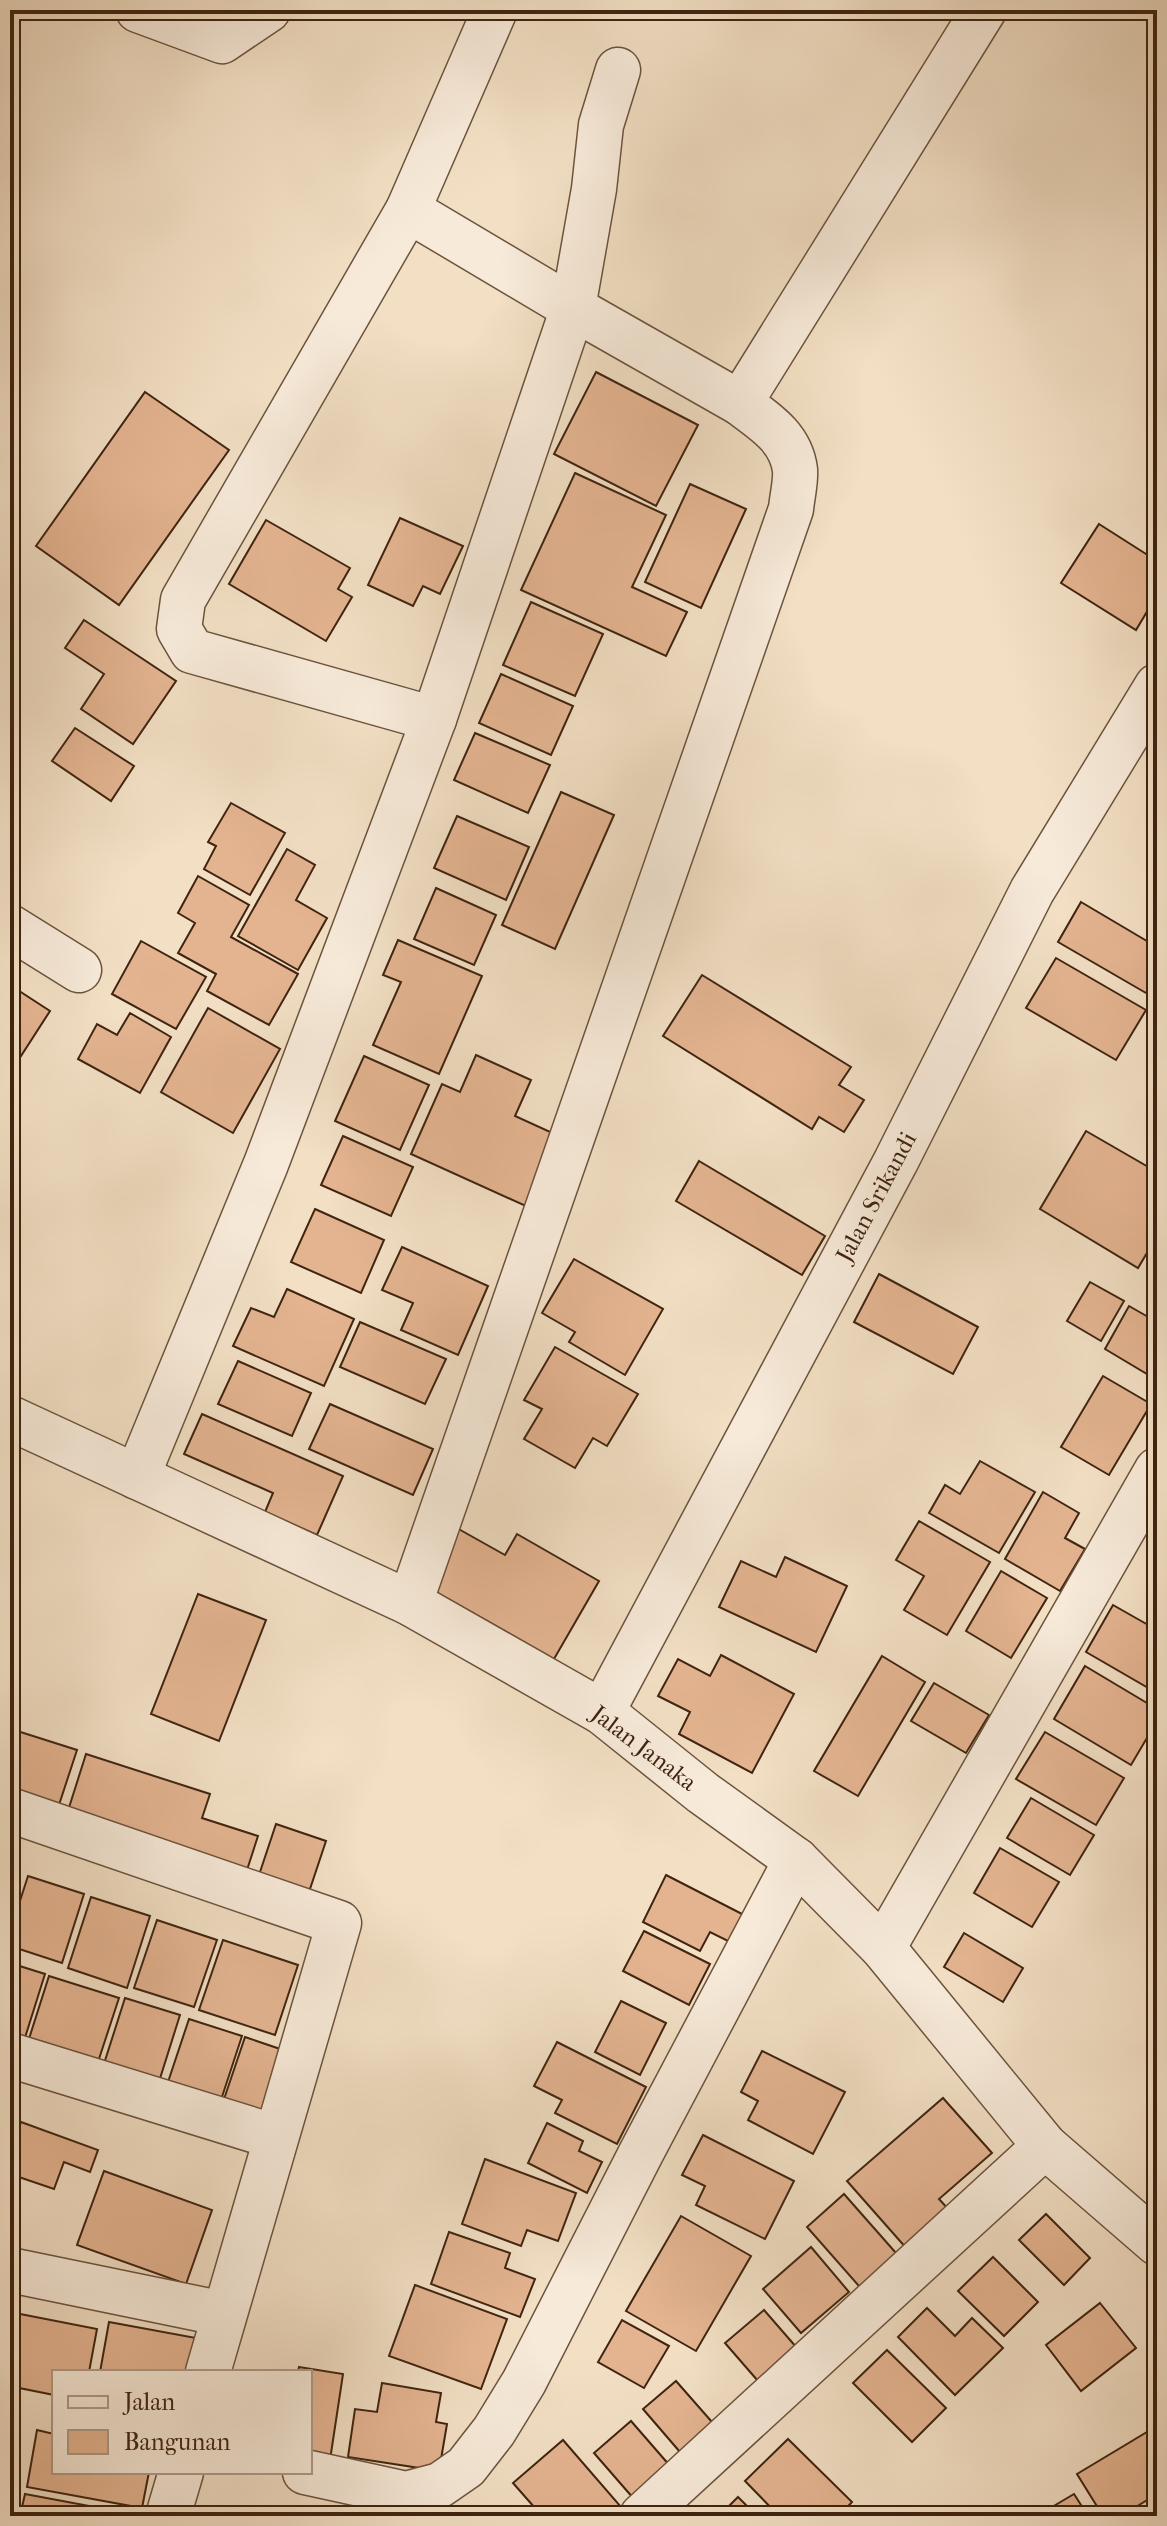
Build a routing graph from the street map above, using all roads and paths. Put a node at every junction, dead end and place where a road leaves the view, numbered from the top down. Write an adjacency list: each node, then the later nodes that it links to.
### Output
1 (138, 10): 2 (street)
2 (268, 10)
3 (495, 10): 6 (street)
4 (984, 10): 8 (street)
5 (618, 70): 7 (street)
6 (408, 210): 7 (street); 10 (street)
7 (573, 308): 8 (street); 10 (street)
8 (740, 403): 16 (street)
9 (1150, 712): 17 (street, Jalan Srikandi)
10 (434, 719): 15 (street)
11 (10, 927): 12 (street)
12 (79, 970)
13 (10, 1418): 15 (street, Jalan Janaka)
14 (1157, 1470): 20 (street)
15 (137, 1477): 16 (street, Jalan Janaka)
16 (410, 1603): 17 (street, Jalan Janaka)
17 (602, 1712): 19 (street, Jalan Janaka)
18 (10, 1810): 22 (street)
19 (796, 1860): 20 (street, Jalan Janaka); 29 (street)
20 (883, 1948): 23 (street, Jalan Janaka)
21 (10, 2055): 22 (street)
22 (276, 2137): 26 (street)
23 (1045, 2146): 24 (street, Jalan Janaka); 31 (street)
24 (1157, 2243)
25 (10, 2270): 26 (street)
26 (224, 2314): 27 (street)
27 (209, 2370)
28 (180, 2474): 30 (street)
29 (312, 2474)
30 (168, 2516)
31 (642, 2516)

